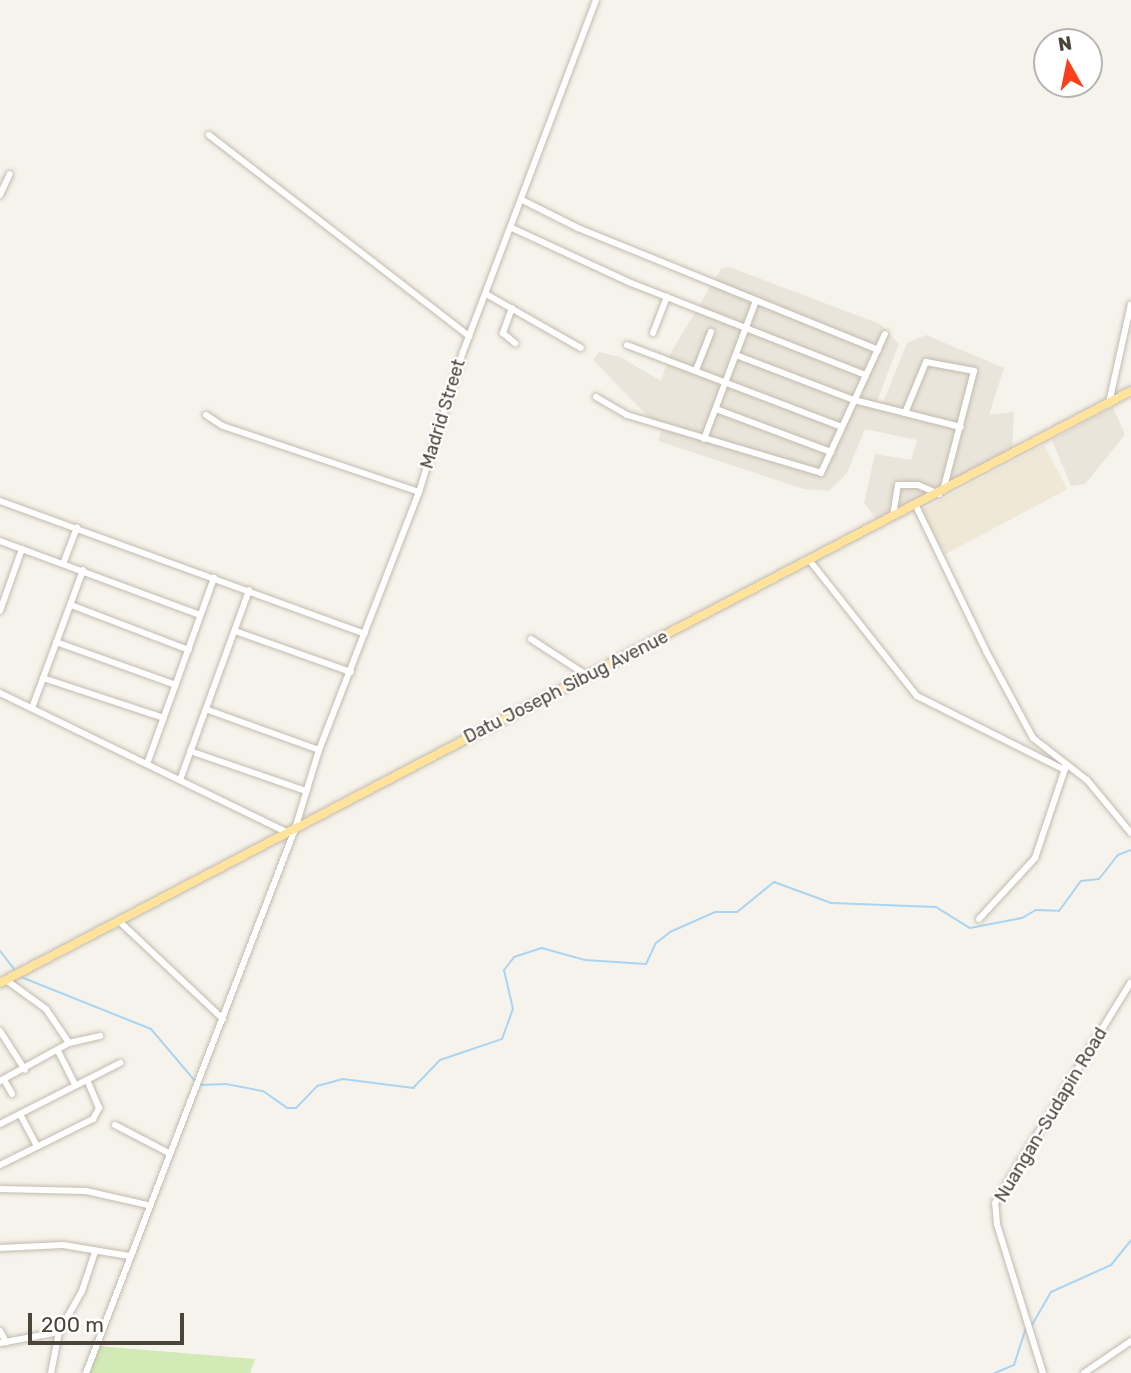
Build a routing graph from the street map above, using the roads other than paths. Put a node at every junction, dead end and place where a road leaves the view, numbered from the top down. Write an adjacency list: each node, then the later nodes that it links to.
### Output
1 (596, 0): 5 (street, Madrid Street)
2 (209, 135): 16 (street)
3 (10, 174): 4 (street)
4 (0, 195)
5 (522, 200): 6 (street, Madrid Street); 9 (street)
6 (512, 228): 7 (street, Madrid Street); 8 (street)
7 (486, 294): 11 (street); 16 (street, Madrid Street)
8 (667, 297): 12 (street); 13 (street)
9 (755, 301): 12 (street); 20 (street)
10 (1131, 304): 28 (street)
11 (512, 308): 17 (street); 19 (street)
12 (746, 328): 21 (street); 23 (street)
13 (653, 332)
14 (711, 332): 22 (street)
15 (886, 334): 20 (street)
16 (469, 337): 36 (street, Madrid Street)
17 (515, 343)
18 (627, 345): 22 (street)
19 (582, 348)
20 (878, 350): 23 (street)
21 (736, 355): 24 (street); 27 (street)
22 (696, 370): 24 (street)
23 (866, 375): 27 (street)
24 (727, 382): 29 (street); 32 (street)
25 (1131, 391): 28 (main road, Datu Joseph Sibug Avenue)
26 (596, 397): 34 (street)
27 (854, 400): 30 (street); 32 (street)
28 (1109, 403): 37 (main road, Datu Joseph Sibug Avenue)
29 (716, 409): 34 (street); 35 (street)
30 (905, 413): 33 (street); 33 (street)
31 (206, 415): 36 (street)
32 (842, 426): 35 (street)
33 (961, 427): 37 (street)
34 (704, 439): 35 (street)
35 (831, 452)
36 (419, 492): 53 (street, Madrid Street)
37 (941, 494): 39 (main road, Datu Joseph Sibug Avenue); 40 (street)
38 (0, 500): 41 (street)
39 (916, 506): 40 (main road, Datu Joseph Sibug Avenue); 68 (street)
40 (893, 518): 44 (main road, Datu Joseph Sibug Avenue)
41 (78, 528): 45 (street); 47 (street)
42 (0, 541): 43 (street)
43 (22, 549): 45 (street); 50 (street)
44 (810, 561): 58 (main road, Datu Joseph Sibug Avenue); 68 (street)
45 (63, 564): 46 (street)
46 (83, 570): 49 (street); 51 (street)
47 (214, 578): 48 (street); 51 (street)
48 (249, 590): 52 (street); 53 (street)
49 (71, 605): 55 (street); 56 (street)
50 (0, 611)
51 (200, 615): 56 (street)
52 (235, 631): 57 (street); 63 (street)
53 (365, 634): 57 (street, Madrid Street)
54 (531, 639): 58 (street)
55 (56, 642): 59 (street); 60 (street)
56 (189, 650): 60 (street)
57 (351, 672): 65 (street, Madrid Street)
58 (588, 676): 71 (main road, Datu Joseph Sibug Avenue)
59 (43, 678): 62 (street); 64 (street)
60 (176, 685): 64 (street)
61 (0, 693): 62 (street)
62 (32, 708): 67 (street)
63 (208, 710): 65 (street); 66 (street)
64 (163, 718): 67 (street)
65 (319, 750): 70 (street, Madrid Street)
66 (190, 751): 69 (street); 70 (street)
67 (147, 764): 69 (street)
68 (1066, 767): 72 (street); 73 (street)
69 (180, 780): 71 (street)
70 (306, 791): 71 (street, Madrid Street)
71 (291, 831): 74 (main road, Datu Joseph Sibug Avenue); 77 (street, Madrid Street)
72 (1131, 833)
73 (979, 919)
74 (119, 921): 75 (main road, Datu Joseph Sibug Avenue); 77 (street)
75 (3, 981): 80 (street)
76 (1131, 982): 105 (street, Nuangan-Sudapin Road)
77 (223, 1019): 92 (street, Madrid Street)
78 (0, 1031): 83 (street)
79 (100, 1036): 80 (street)
80 (69, 1043): 81 (street)
81 (58, 1051): 83 (street); 86 (street)
82 (120, 1063): 84 (street)
83 (25, 1070): 85 (street)
84 (87, 1080): 86 (street); 91 (street)
85 (2, 1081): 87 (street)
86 (75, 1085): 88 (street)
87 (12, 1094)
88 (20, 1114): 89 (street); 91 (street)
89 (0, 1124)
90 (115, 1125): 92 (street)
91 (37, 1146): 93 (street)
92 (169, 1153): 95 (street, Madrid Street)
93 (0, 1166)
94 (0, 1189): 95 (street)
95 (149, 1205): 98 (street, Madrid Street)
96 (0, 1248): 97 (street)
97 (95, 1252): 98 (street); 100 (street)
98 (130, 1256): 104 (street, Madrid Street)
99 (0, 1331): 102 (street)
100 (59, 1332): 102 (street); 103 (street)
101 (1131, 1341): 106 (street)
102 (3, 1343)
103 (51, 1373)
104 (86, 1373)
105 (1043, 1373)
106 (1084, 1373)

